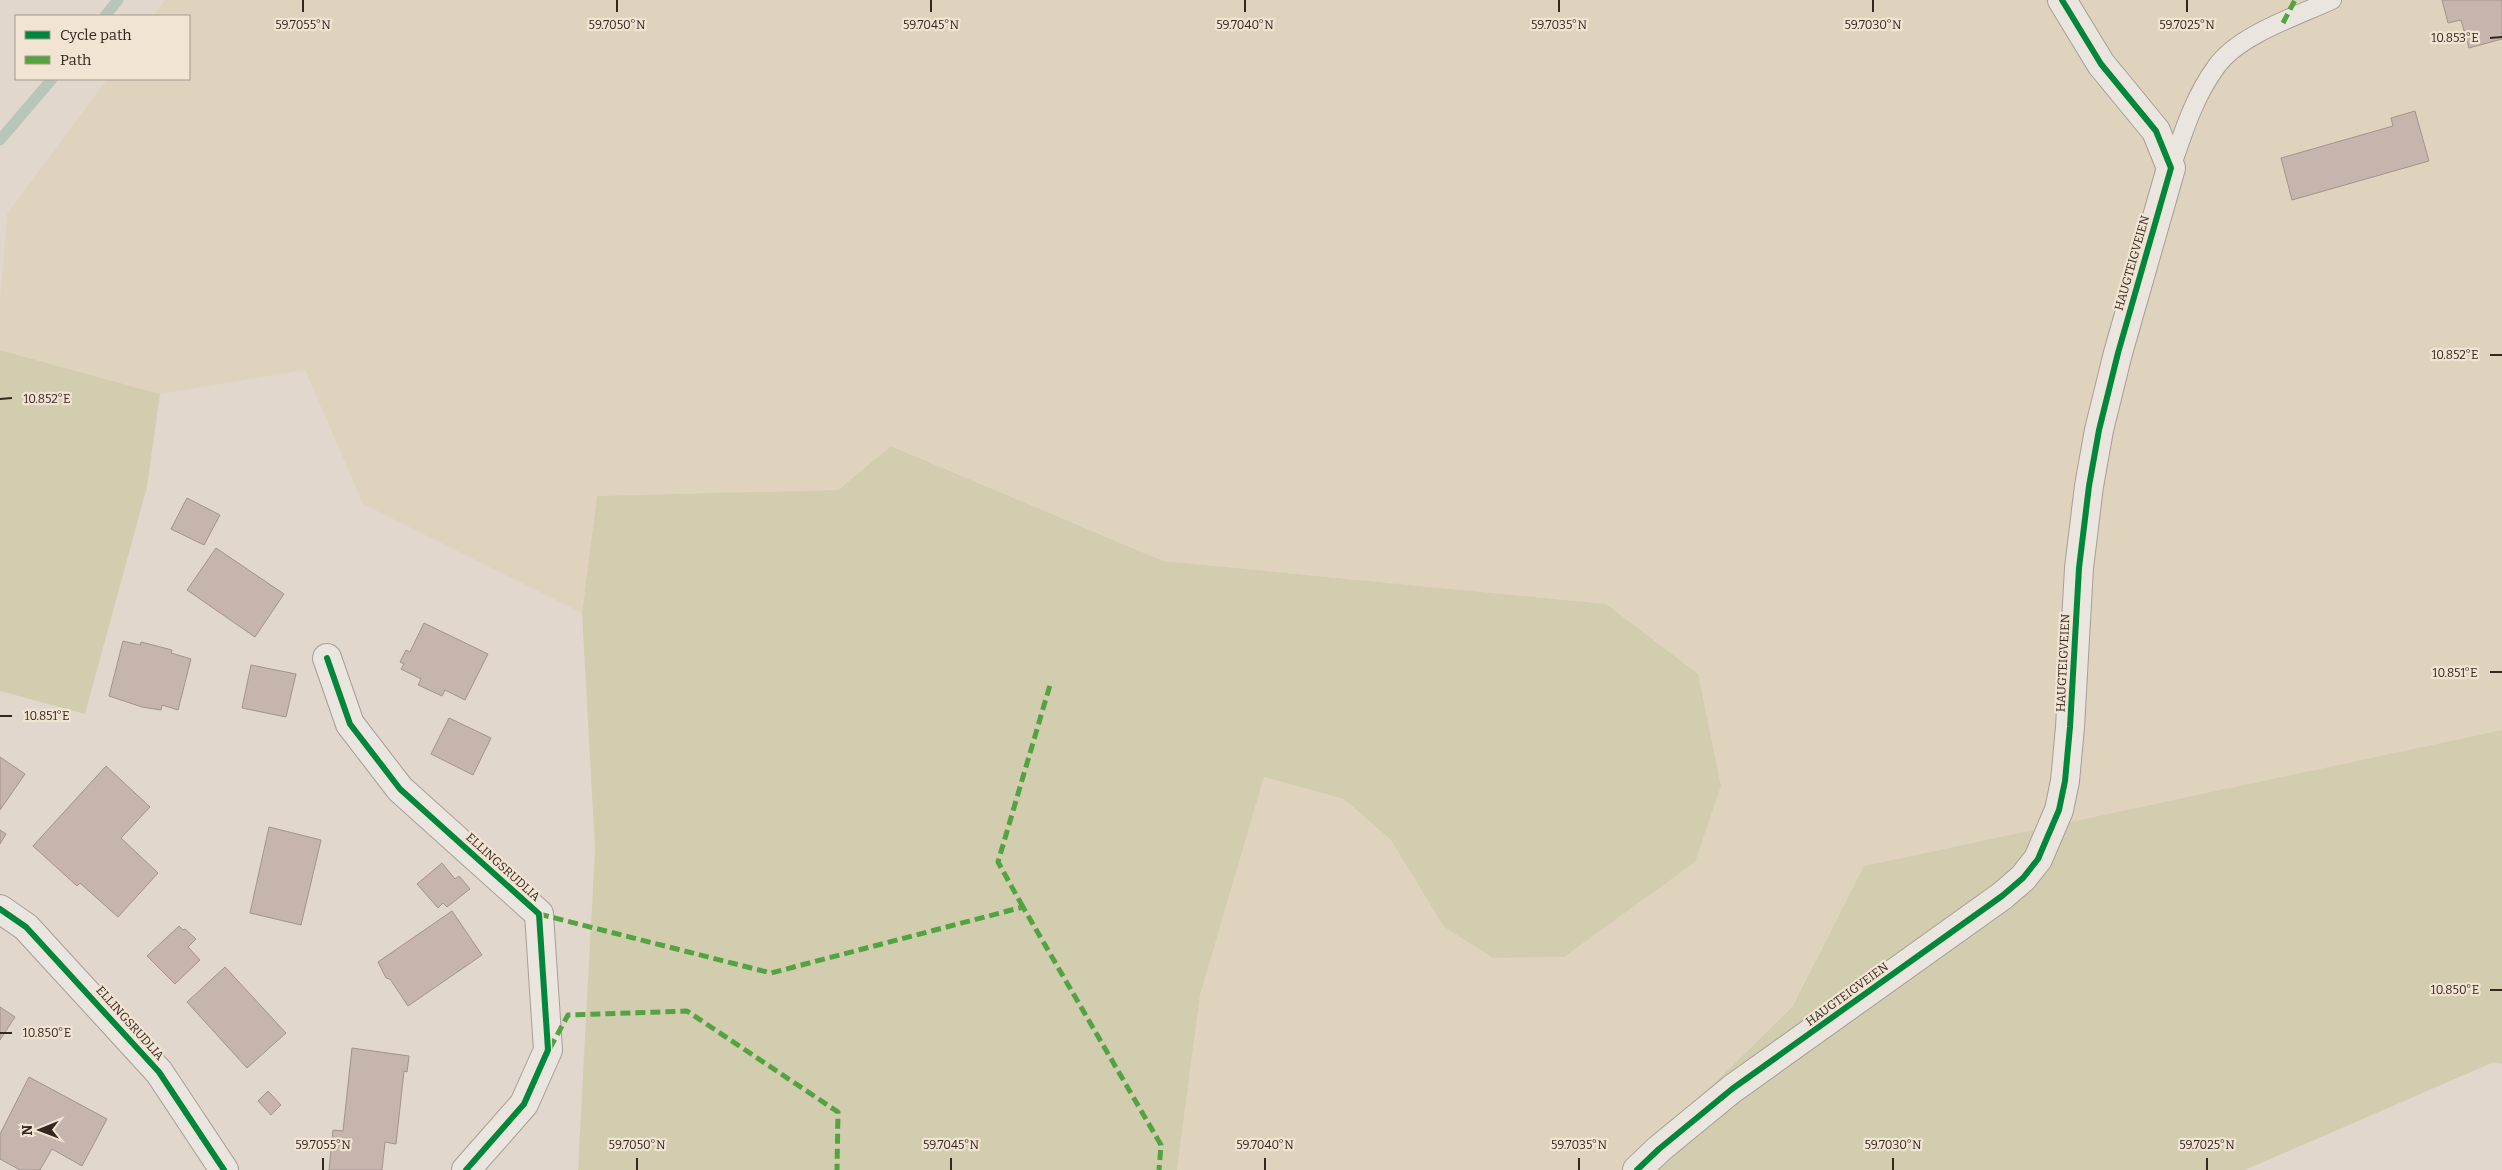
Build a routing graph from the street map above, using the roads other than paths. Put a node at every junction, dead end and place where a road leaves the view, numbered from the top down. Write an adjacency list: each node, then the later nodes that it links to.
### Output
1 (2062, 0): 3 (street)
2 (2332, 0): 3 (lane, HAUGTEIGVEIEN)
3 (2171, 168): 8 (street, HAUGTEIGVEIEN)
4 (327, 658): 7 (street, ELLINGSRUDLIA)
5 (0, 909): 6 (street, ELLINGSRUDLIA)
6 (224, 1170)
7 (466, 1170)
8 (1637, 1170)

